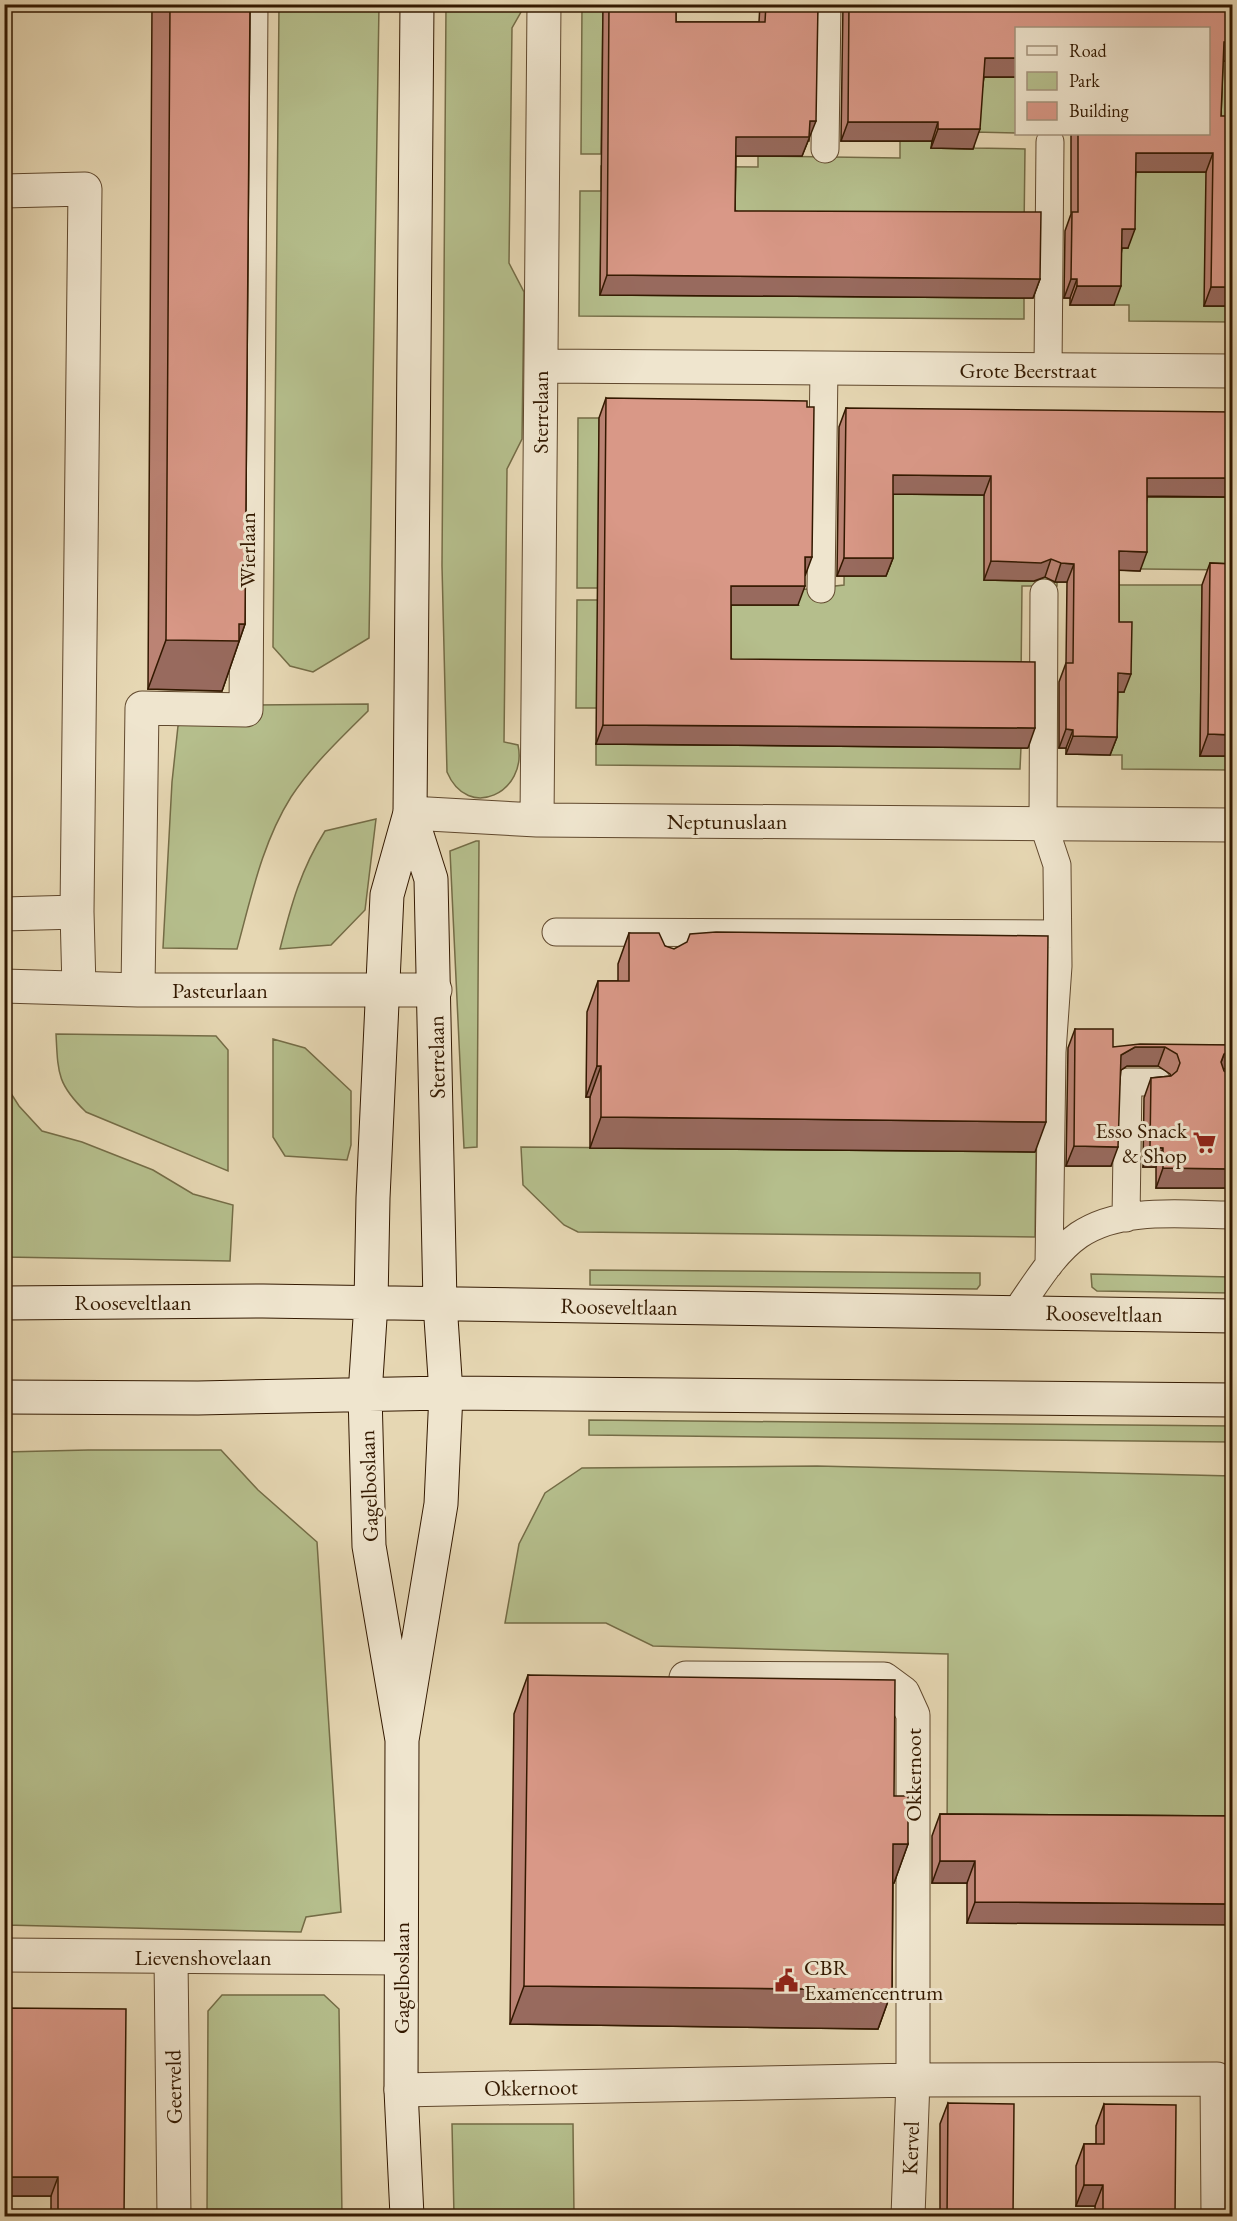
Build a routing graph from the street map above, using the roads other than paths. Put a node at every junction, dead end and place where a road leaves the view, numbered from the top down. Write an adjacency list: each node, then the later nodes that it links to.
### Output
1 (251, 4): 26 (street, Wierlaan)
2 (417, 4): 14 (street, Sterrelaan)
3 (544, 4): 8 (street, Sterrelaan)
4 (827, 4): 6 (lane)
5 (1050, 141): 10 (lane)
6 (825, 148)
7 (4, 191): 18 (street)
8 (541, 366): 9 (street, Grote Beerstraat); 15 (street, Sterrelaan)
9 (824, 368): 10 (street, Grote Beerstraat); 12 (lane)
10 (1048, 370): 11 (street, Grote Beerstraat)
11 (1233, 371)
12 (821, 589)
13 (1044, 593): 16 (lane)
14 (410, 813): 15 (street, Neptunuslaan); 27 (street, Sterrelaan); 28 (street, Sterrelaan)
15 (537, 820): 16 (street, Neptunuslaan)
16 (1043, 823): 17 (street, Neptunuslaan); 22 (lane)
17 (1233, 825)
18 (77, 912): 19 (street); 25 (street)
19 (4, 914)
20 (556, 932): 21 (lane)
21 (688, 932): 22 (lane); 23 (lane)
22 (1057, 934): 32 (lane)
23 (663, 954)
24 (4, 986): 25 (street, Pasteurlaan)
25 (80, 988): 26 (street, Pasteurlaan)
26 (138, 990): 27 (street, Pasteurlaan)
27 (382, 990): 28 (street, Pasteurlaan); 34 (street, Sterrelaan)
28 (435, 990): 35 (street, Sterrelaan)
29 (1157, 1082): 31 (lane)
30 (1233, 1215): 31 (lane)
31 (1126, 1218): 32 (lane)
32 (1049, 1265): 36 (lane)
33 (4, 1303): 34 (street, Rooseveltlaan)
34 (371, 1303): 35 (street, Rooseveltlaan); 39 (street, Gagelboslaan)
35 (440, 1303): 36 (street, Rooseveltlaan); 38 (street, Gagelboslaan)
36 (1017, 1310): 37 (street, Rooseveltlaan)
37 (1233, 1316)
38 (446, 1393): 39 (street); 41 (street); 43 (street, Gagelboslaan)
39 (365, 1394): 40 (street); 43 (street, Gagelboslaan)
40 (4, 1397)
41 (1233, 1400)
42 (661, 1678): 48 (street, Okkernoot)
43 (402, 1740): 46 (street, Gagelboslaan)
44 (4, 1955): 45 (street, Lievenshovelaan)
45 (171, 1958): 46 (street, Lievenshovelaan); 50 (street, Geerveld)
46 (401, 1958): 49 (street, Gagelboslaan)
47 (1225, 2079): 48 (street, Okkernoot); 53 (street, Okkernoot)
48 (913, 2080): 49 (street, Okkernoot); 52 (street, Kervel)
49 (401, 2090): 51 (street, Gagelboslaan)
50 (174, 2217)
51 (407, 2217)
52 (908, 2217)
53 (1218, 2217)

